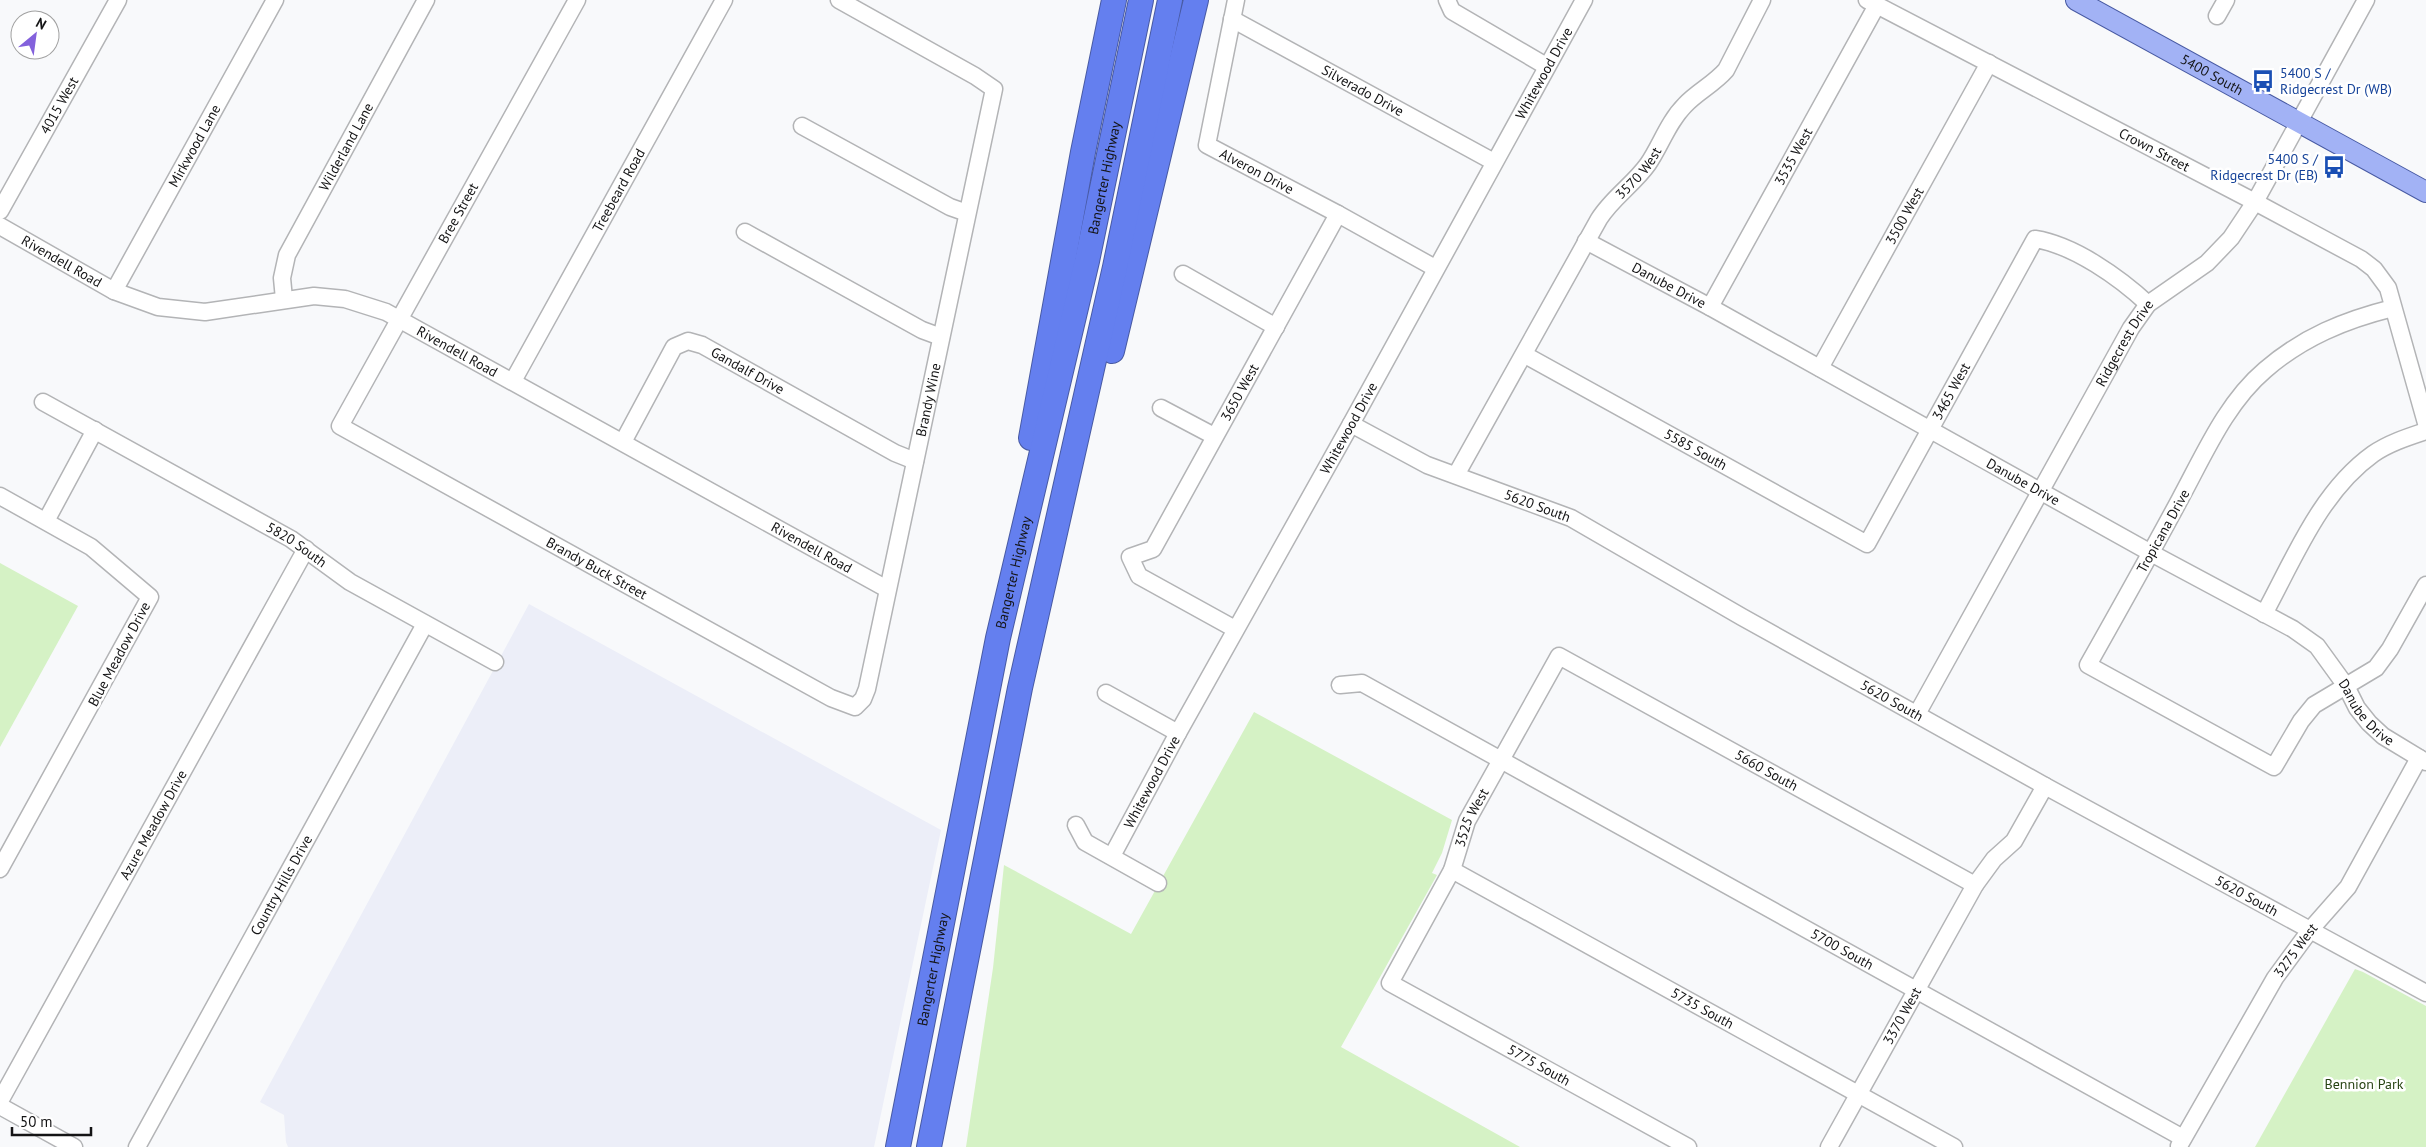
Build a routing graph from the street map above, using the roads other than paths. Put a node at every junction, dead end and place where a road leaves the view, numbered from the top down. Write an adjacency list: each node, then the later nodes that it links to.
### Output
1 (118, 0): 28 (street, 4015 West)
2 (275, 0): 36 (street, Mirkwood Lane)
3 (426, 0): 37 (street, Wilderland Lane)
4 (577, 0): 41 (street, Bree Street)
5 (724, 0): 46 (street, Treebeard Road)
6 (838, 0): 29 (street, Brandy Wine)
7 (1114, 0): 72 (highway)
8 (1141, 0): 72 (highway, Bangerter Highway)
9 (1170, 0): 75 (highway, Bangerter Highway)
10 (1196, 0): 75 (highway)
11 (1236, 0): 20 (street, Alveron Drive)
12 (1447, 0): 22 (street)
13 (1584, 0): 22 (street, Whitewood Drive)
14 (1762, 0): 33 (street, 3570 West)
15 (2076, 0): 23 (main road, 5400 South)
16 (2226, 0): 19 (street)
17 (2366, 0): 23 (street, Ridgecrest Drive)
18 (1872, 3): 21 (street, Crown Street); 39 (street, 3535 West)
19 (2218, 16)
20 (1232, 19): 25 (street, Silverado Drive); 30 (street, Alveron Drive)
21 (1988, 63): 27 (street, Crown Street); 45 (street, 3500 West)
22 (1546, 66): 25 (street, Whitewood Drive)
23 (2298, 122): 26 (main road, 5400 South); 27 (street, Ridgecrest Drive)
24 (802, 126): 29 (street)
25 (1494, 162): 34 (street, Whitewood Drive)
26 (2426, 192)
27 (2255, 202): 38 (street, Ridgecrest Drive); 40 (street, Crown Street)
28 (0, 211)
29 (967, 213): 43 (street, Brandy Wine)
30 (1338, 214): 34 (street, Alveron Drive); 42 (street, 3650 West)
31 (0, 226): 36 (street, Rivendell Road)
32 (745, 232): 43 (street)
33 (1586, 240): 39 (street, Danube Drive); 44 (street, 3570 West)
34 (1435, 268): 50 (street, Whitewood Drive)
35 (1184, 274): 42 (street)
36 (114, 291): 37 (street, Rivendell Road)
37 (284, 299): 41 (street, Rivendell Road)
38 (2148, 304): 53 (street, 3465 West); 59 (street, Ridgecrest Drive)
39 (1710, 307): 45 (street, Danube Drive)
40 (2393, 308): 49 (street, Crown Street); 64 (street, Tropicana Drive)
41 (400, 318): 46 (street, Rivendell Road); 51 (street, Bree Street)
42 (1276, 327): 55 (street, 3650 West)
43 (941, 337): 57 (street, Brandy Wine)
44 (1525, 355): 58 (street, 3570 West); 62 (street, 5585 South)
45 (1820, 368): 53 (street, Danube Drive)
46 (513, 381): 56 (street, Rivendell Road)
47 (43, 402): 52 (street, 5820 South)
48 (1161, 408): 55 (street)
49 (2426, 423)
50 (1351, 424): 58 (street, 5620 South); 69 (street, Whitewood Drive)
51 (340, 426): 77 (street, Brandy Buck Street)
52 (95, 430): 61 (street); 63 (street, 5820 South)
53 (1930, 430): 59 (street, Danube Drive); 62 (street, 3465 West)
54 (2426, 431): 67 (street)
55 (1214, 436): 69 (street, 3650 West)
56 (623, 442): 57 (street, Gandalf Drive); 66 (street, Rivendell Road)
57 (915, 461): 66 (street, Brandy Wine)
58 (1456, 475): 78 (street, 5620 South)
59 (2040, 490): 64 (street, Danube Drive); 78 (street, Ridgecrest Drive)
60 (0, 496): 61 (street, Blue Meadow Drive)
61 (46, 521): 85 (street, Blue Meadow Drive)
62 (1867, 544)
63 (306, 549): 68 (street, 5820 South); 94 (street, Azure Meadow Drive)
64 (2151, 553): 67 (street, Danube Drive); 74 (street, Tropicana Drive)
65 (2426, 585): 74 (street)
66 (887, 588): 77 (street, Brandy Wine)
67 (2264, 614): 74 (street, Danube Drive)
68 (425, 624): 71 (street, 5820 South); 98 (street, Country Hills Drive)
69 (1236, 629): 79 (street, Whitewood Drive)
70 (1559, 656): 80 (street, 3525 West); 88 (street, 5660 South)
71 (495, 662)
72 (989, 682): 99 (highway, Bangerter Highway)
73 (1340, 685): 80 (street, 5700 South)
74 (2346, 686): 81 (street, Danube Drive)
75 (1020, 688): 100 (highway, Bangerter Highway)
76 (1106, 692): 79 (street)
77 (855, 707)
78 (1916, 714): 82 (street, 5620 South)
79 (1178, 733): 84 (street, Whitewood Drive)
80 (1501, 759): 86 (street, 3525 West); 91 (street, 5700 South)
81 (2422, 760): 89 (street, 3275 West)
82 (2045, 786): 88 (street, 3370 West); 89 (street, 5620 South)
83 (1076, 825): 84 (street)
84 (1112, 856): 87 (street)
85 (0, 869)
86 (1452, 870): 90 (street, 3525 West); 93 (street, 5735 South)
87 (1158, 883)
88 (1976, 885): 91 (street, 3370 West)
89 (2311, 929): 92 (street, 5620 South); 96 (street, 3275 West)
90 (1390, 983): 101 (street, 5775 South)
91 (1916, 988): 93 (street, 3370 West); 96 (street, 5700 South)
92 (2426, 993)
93 (1858, 1094): 102 (street, 3370 West); 103 (street, 5735 South)
94 (0, 1101)
95 (0, 1106): 97 (street)
96 (2181, 1143)
97 (74, 1147)
98 (137, 1147)
99 (898, 1147)
100 (930, 1147)
101 (1688, 1147)
102 (1829, 1147)
103 (1954, 1147)

